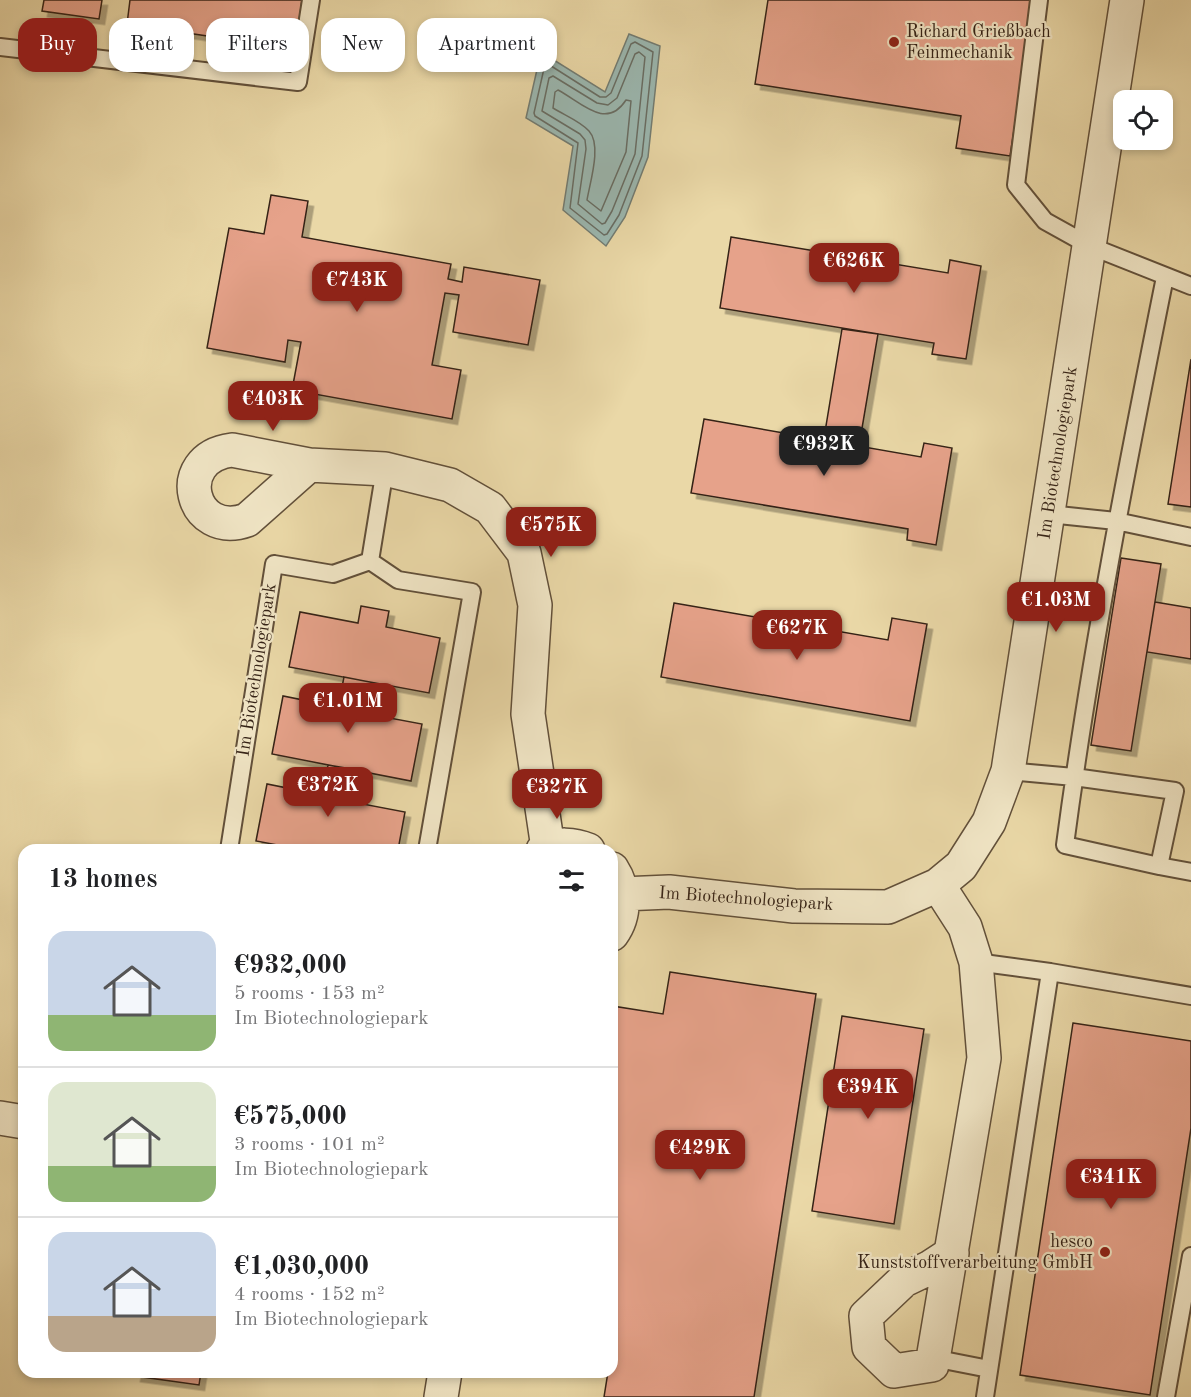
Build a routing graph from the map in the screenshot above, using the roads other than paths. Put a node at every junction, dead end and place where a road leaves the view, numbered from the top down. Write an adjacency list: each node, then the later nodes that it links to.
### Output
1 (311, 0): 4 (lane)
2 (1039, 0): 5 (lane)
3 (1127, 0): 5 (street, Im Biotechnologiepark)
4 (0, 47)
5 (1090, 246): 6 (lane); 10 (street, Im Biotechnologiepark)
6 (1165, 278): 7 (lane); 11 (lane)
7 (1191, 286)
8 (309, 465): 9 (street)
9 (385, 469): 13 (lane); 18 (street)
10 (1049, 513): 11 (lane); 14 (street, Im Biotechnologiepark)
11 (1116, 521): 12 (lane); 15 (lane)
12 (1191, 537)
13 (370, 561): 16 (lane, Im Biotechnologiepark); 17 (lane)
14 (1008, 771): 15 (lane); 22 (street, Im Biotechnologiepark)
15 (1074, 777): 19 (lane); 19 (lane)
16 (230, 844)
17 (428, 844)
18 (544, 844)
19 (1160, 866): 20 (lane)
20 (1191, 872)
21 (618, 882): 22 (street, Im Biotechnologiepark)
22 (938, 885): 25 (street)
23 (618, 888): 24 (street, Im Biotechnologiepark)
24 (618, 921)
25 (976, 962): 26 (lane); 30 (street)
26 (1050, 972): 27 (lane); 33 (lane)
27 (1191, 996)
28 (0, 1118): 29 (street)
29 (18, 1121)
30 (952, 1253): 32 (street); 32 (street)
31 (1191, 1256): 37 (lane)
32 (933, 1361): 33 (lane)
33 (989, 1369): 36 (lane)
34 (444, 1378): 35 (street)
35 (441, 1397)
36 (985, 1397)
37 (1166, 1397)

